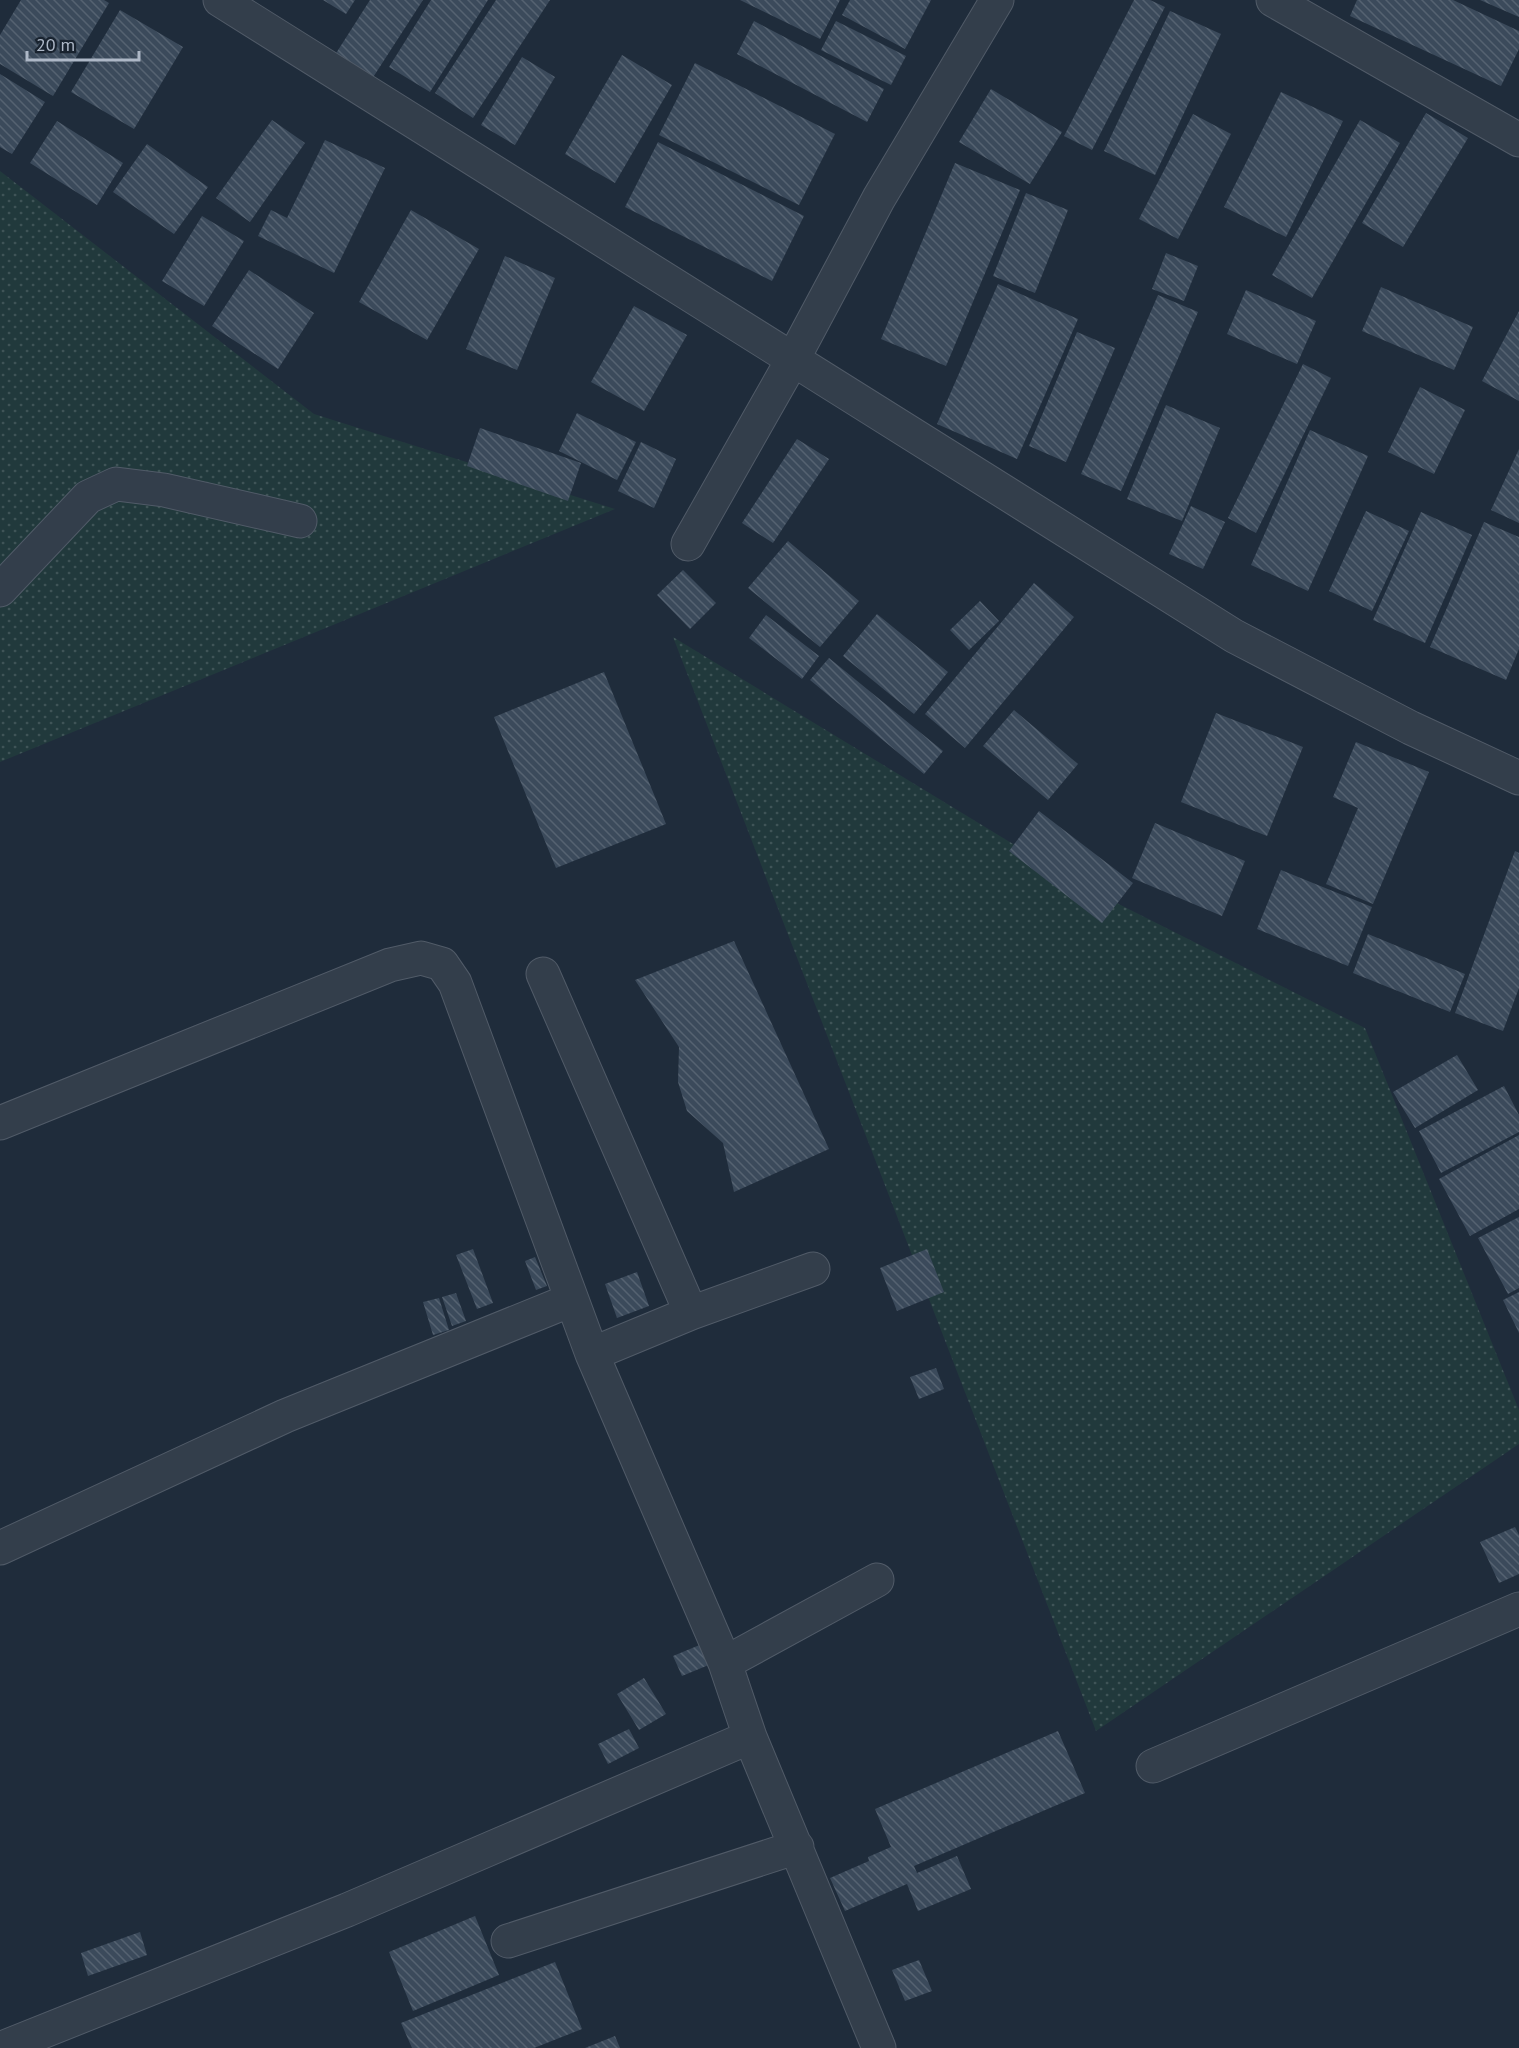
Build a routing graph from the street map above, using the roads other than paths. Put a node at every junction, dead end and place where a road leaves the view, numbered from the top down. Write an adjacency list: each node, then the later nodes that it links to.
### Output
1 (220, 0): 5 (street)
2 (997, 0): 5 (street)
3 (1273, 0): 4 (street)
4 (1519, 140)
5 (793, 359): 7 (street); 9 (street)
6 (300, 521): 8 (street)
7 (688, 544)
8 (0, 590)
9 (1519, 778)
10 (543, 974): 14 (street)
11 (0, 1123): 13 (street)
12 (813, 1269): 14 (street)
13 (571, 1300): 15 (street); 16 (street)
14 (691, 1313): 15 (street)
15 (592, 1354): 19 (street)
16 (0, 1548)
17 (877, 1580): 19 (street)
18 (1519, 1609): 21 (street)
19 (726, 1663): 20 (street)
20 (750, 1737): 22 (street); 24 (street)
21 (1152, 1766)
22 (797, 1847): 23 (street); 25 (street)
23 (508, 1941)
24 (2, 2048)
25 (879, 2048)

